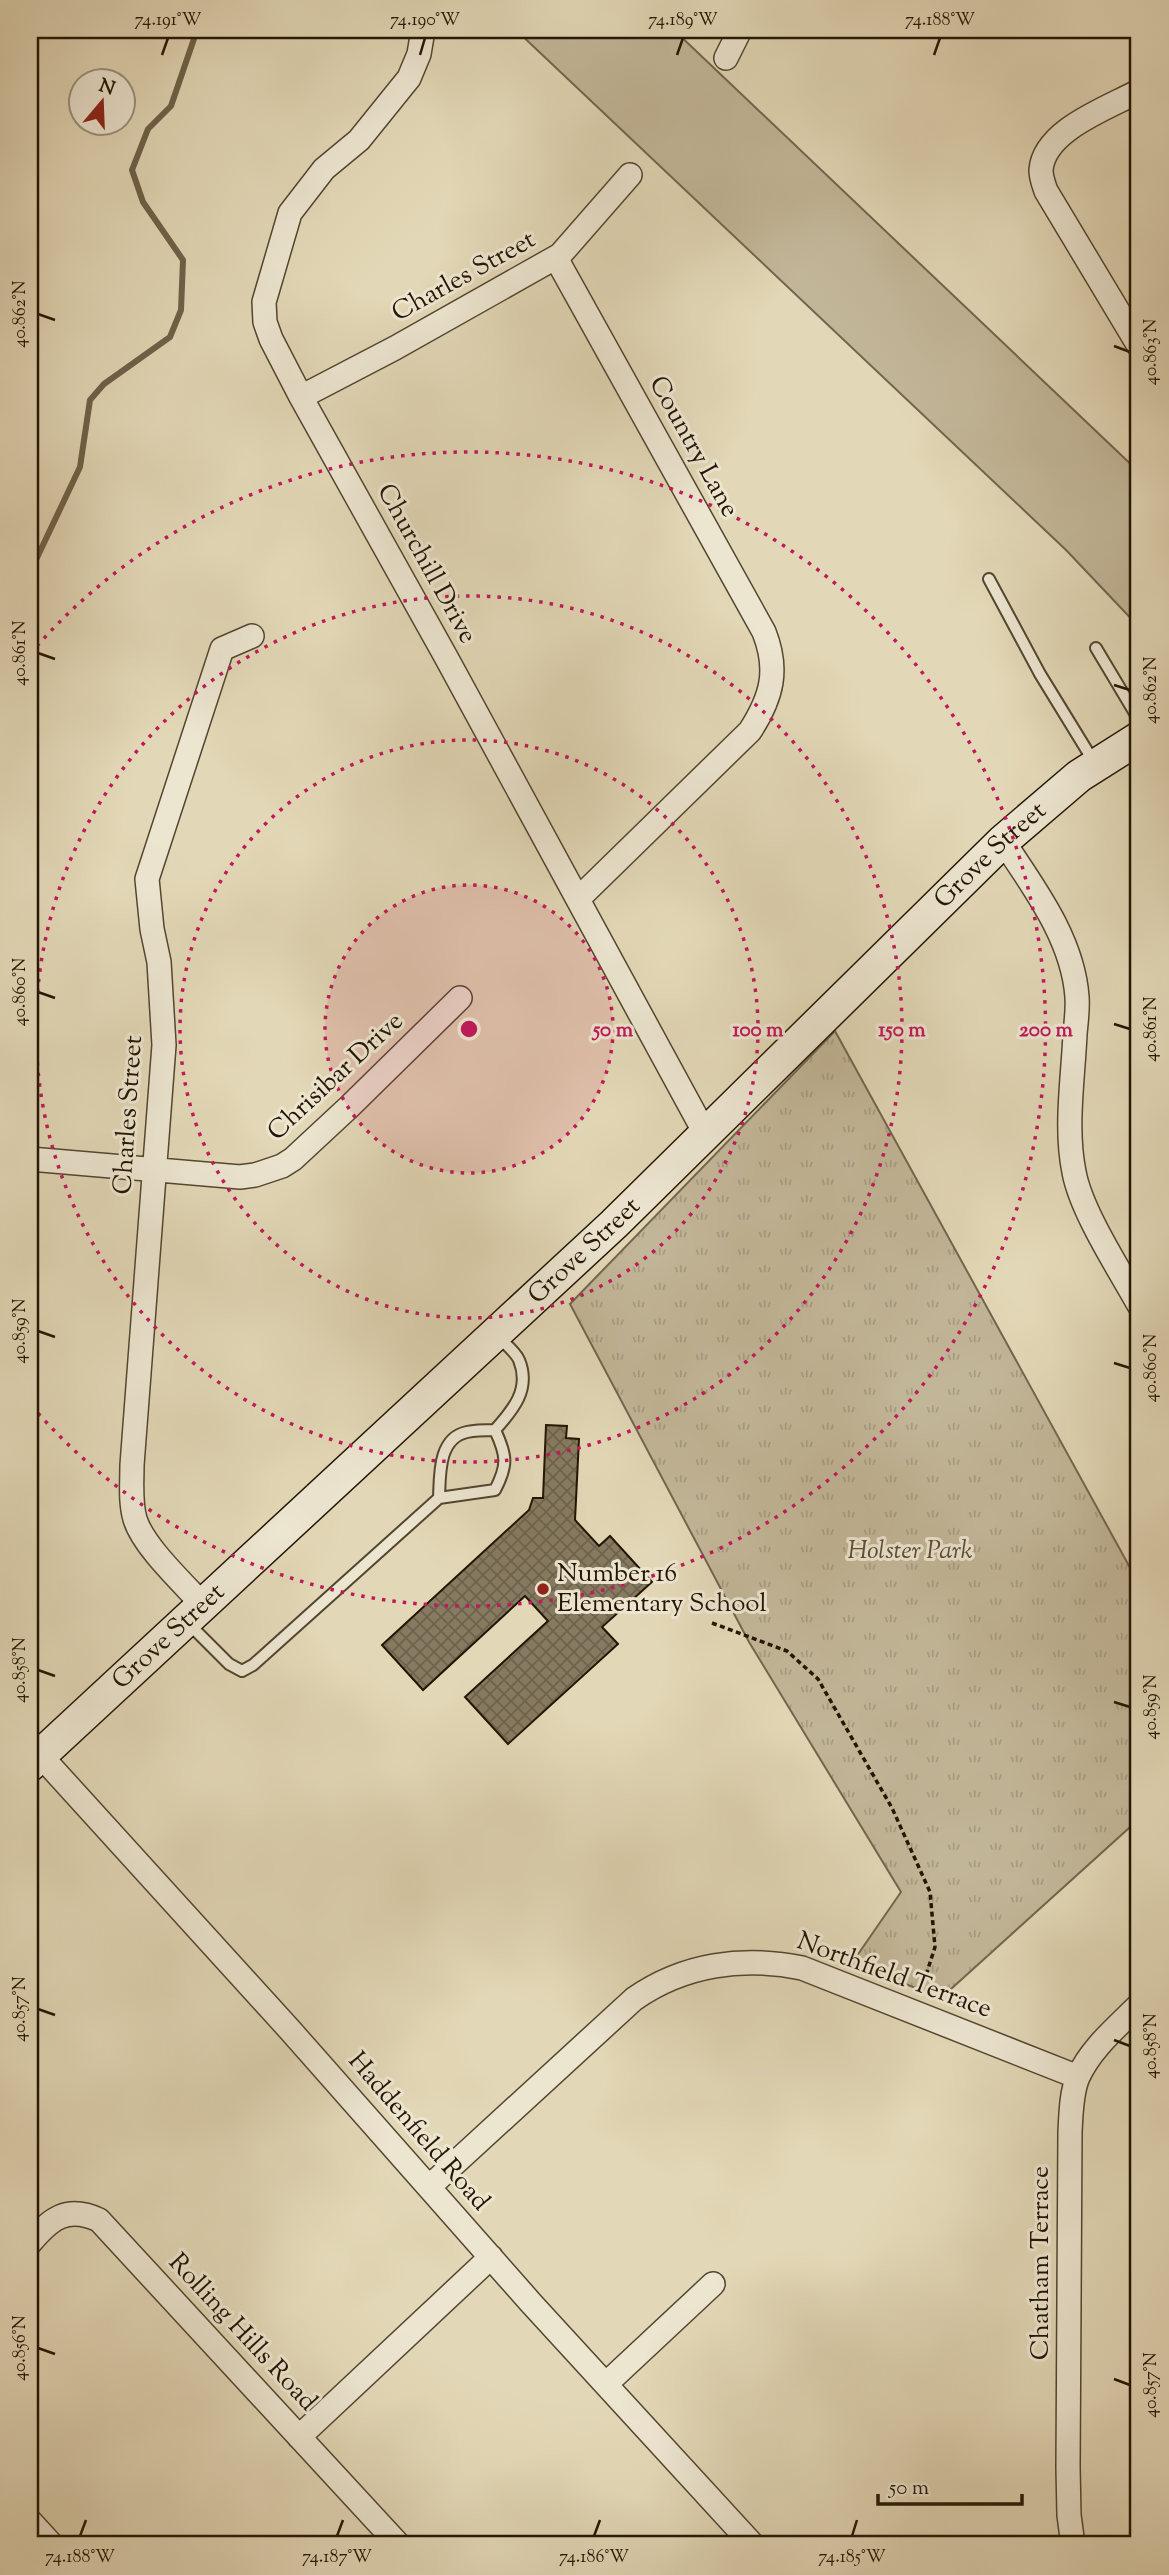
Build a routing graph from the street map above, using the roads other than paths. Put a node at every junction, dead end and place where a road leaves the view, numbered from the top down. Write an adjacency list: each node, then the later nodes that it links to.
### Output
1 (423, 30): 8 (street, Churchill Drive)
2 (740, 30): 3 (street)
3 (726, 58)
4 (1139, 91): 7 (street)
5 (630, 175): 6 (street, Charles Street)
6 (556, 258): 8 (street, Charles Street); 16 (street, Country Lane)
7 (1139, 346)
8 (301, 397): 16 (street, Churchill Drive)
9 (989, 579): 14 (lane)
10 (252, 636): 20 (street, Charles Street)
11 (1096, 648): 12 (lane)
12 (1139, 720)
13 (1139, 738): 14 (street, Grove Street)
14 (1096, 765): 15 (street, Grove Street)
15 (1003, 841): 18 (street, Grove Street); 21 (street)
16 (578, 899): 18 (street, Churchill Drive)
17 (460, 998): 20 (street, Chrisibar Drive)
18 (706, 1135): 22 (street, Grove Street)
19 (30, 1159): 20 (street, Chrisibar Drive)
20 (154, 1170): 25 (street, Charles Street)
21 (1139, 1305)
22 (496, 1334): 23 (lane); 25 (street, Grove Street)
23 (495, 1430): 24 (lane); 24 (lane)
24 (439, 1498): 25 (lane)
25 (195, 1613): 26 (street, Grove Street)
26 (33, 1755): 29 (street, Haddenfield Road)
27 (1139, 2005): 28 (street, Chatham Terrace)
28 (1078, 2077): 29 (street, Northfield Terrace); 39 (street, Chatham Terrace)
29 (429, 2187): 31 (street, Haddenfield Road)
30 (30, 2243): 34 (street, Rolling Hills Road)
31 (491, 2257): 33 (street, Haddenfield Road); 34 (street)
32 (713, 2284): 33 (street)
33 (606, 2384): 38 (street, Haddenfield Road)
34 (299, 2437): 37 (street, Rolling Hills Road)
35 (30, 2521): 36 (street)
36 (52, 2545)
37 (398, 2545)
38 (753, 2545)
39 (1073, 2545)

